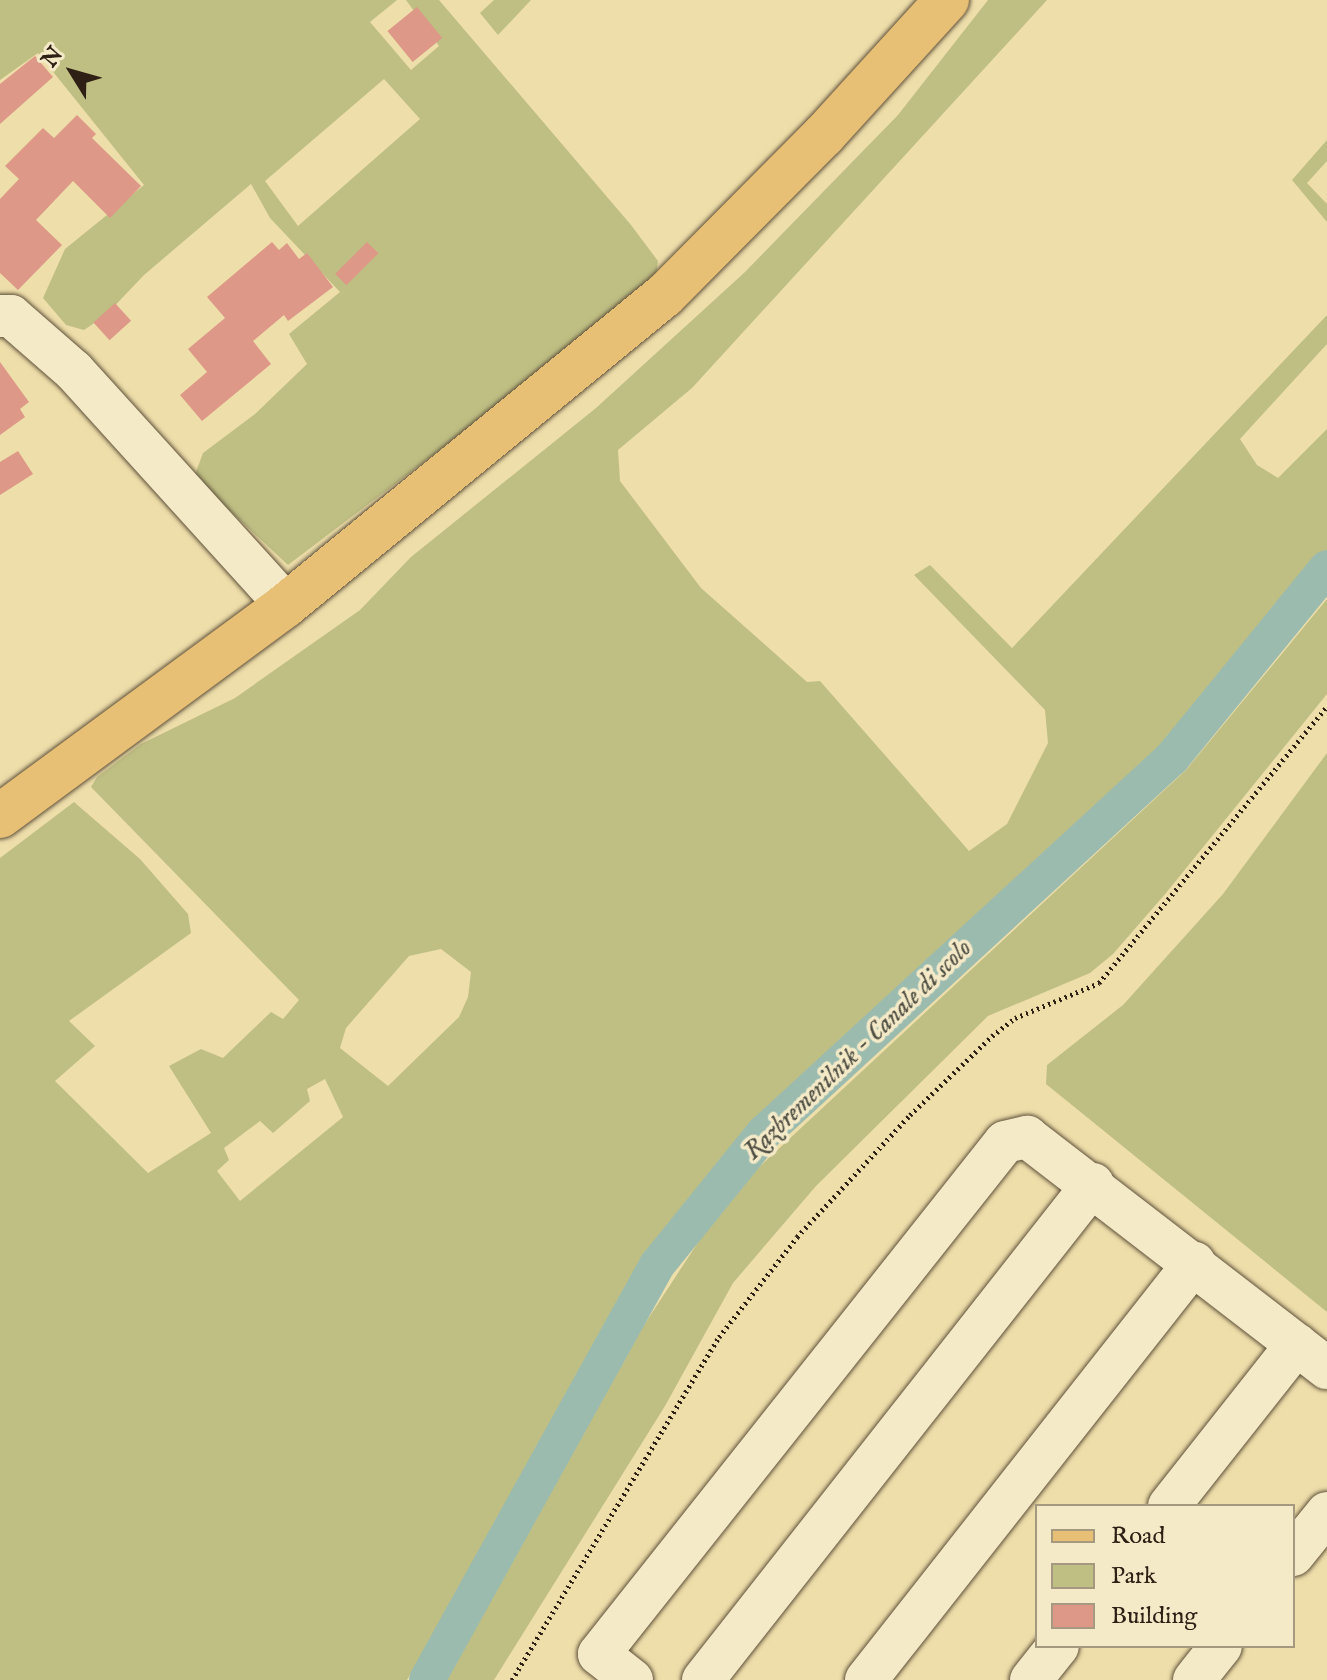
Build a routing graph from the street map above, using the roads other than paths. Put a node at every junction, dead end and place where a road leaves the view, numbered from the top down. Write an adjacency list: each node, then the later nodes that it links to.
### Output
1 (947, 0): 3 (main road)
2 (0, 316): 3 (street)
3 (286, 605): 4 (main road)
4 (0, 816)
5 (1093, 1184): 6 (street); 13 (street); 15 (street)
6 (1194, 1263): 7 (street); 16 (street)
7 (1312, 1356): 8 (street)
8 (1171, 1504)
9 (1327, 1513): 10 (street)
10 (1295, 1553)
11 (1056, 1648): 17 (street)
12 (1219, 1648): 18 (street)
13 (592, 1667): 14 (street)
14 (632, 1680)
15 (703, 1680)
16 (866, 1680)
17 (1031, 1680)
18 (1194, 1680)

